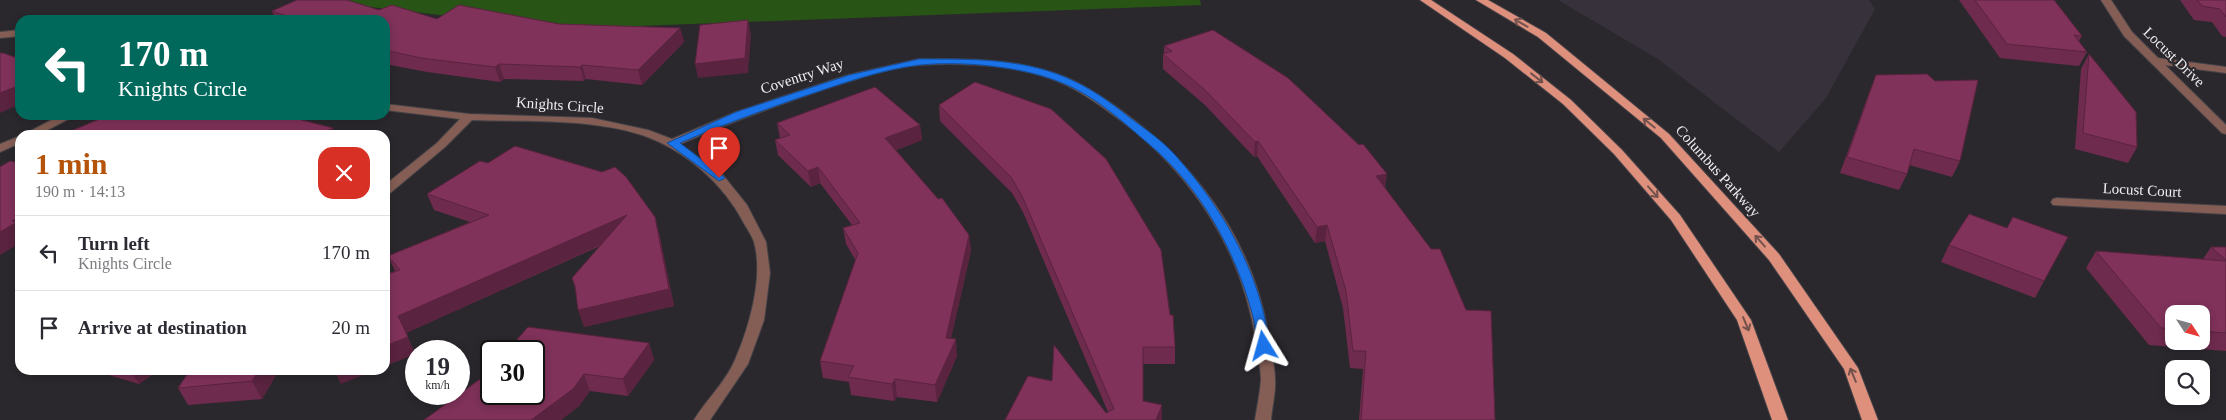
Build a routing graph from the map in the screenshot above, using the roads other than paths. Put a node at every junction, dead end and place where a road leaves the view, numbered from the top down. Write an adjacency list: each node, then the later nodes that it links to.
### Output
1 (1425, 0): 21 (main road, one-way to 21)
2 (1482, 0): 22 (main road, Columbus Parkway, one-way to 2)
3 (2106, 0): 6 (street, Locust Drive)
4 (15, 33): 5 (street)
5 (0, 35)
6 (2158, 61): 7 (street); 12 (street, Locust Drive)
7 (2226, 70)
8 (390, 108): 9 (street, Knights Circle)
9 (470, 117): 14 (street, Knights Circle); 16 (street)
10 (60, 120): 11 (street)
11 (39, 130)
12 (2226, 130)
13 (15, 142): 15 (street)
14 (672, 143): 19 (street, Knights Circle); 20 (street, Coventry Way)
15 (0, 149)
16 (390, 187)
17 (2057, 202): 18 (street, Locust Court)
18 (2226, 210)
19 (702, 420)
20 (1263, 420)
21 (1780, 420)
22 (1870, 420)

